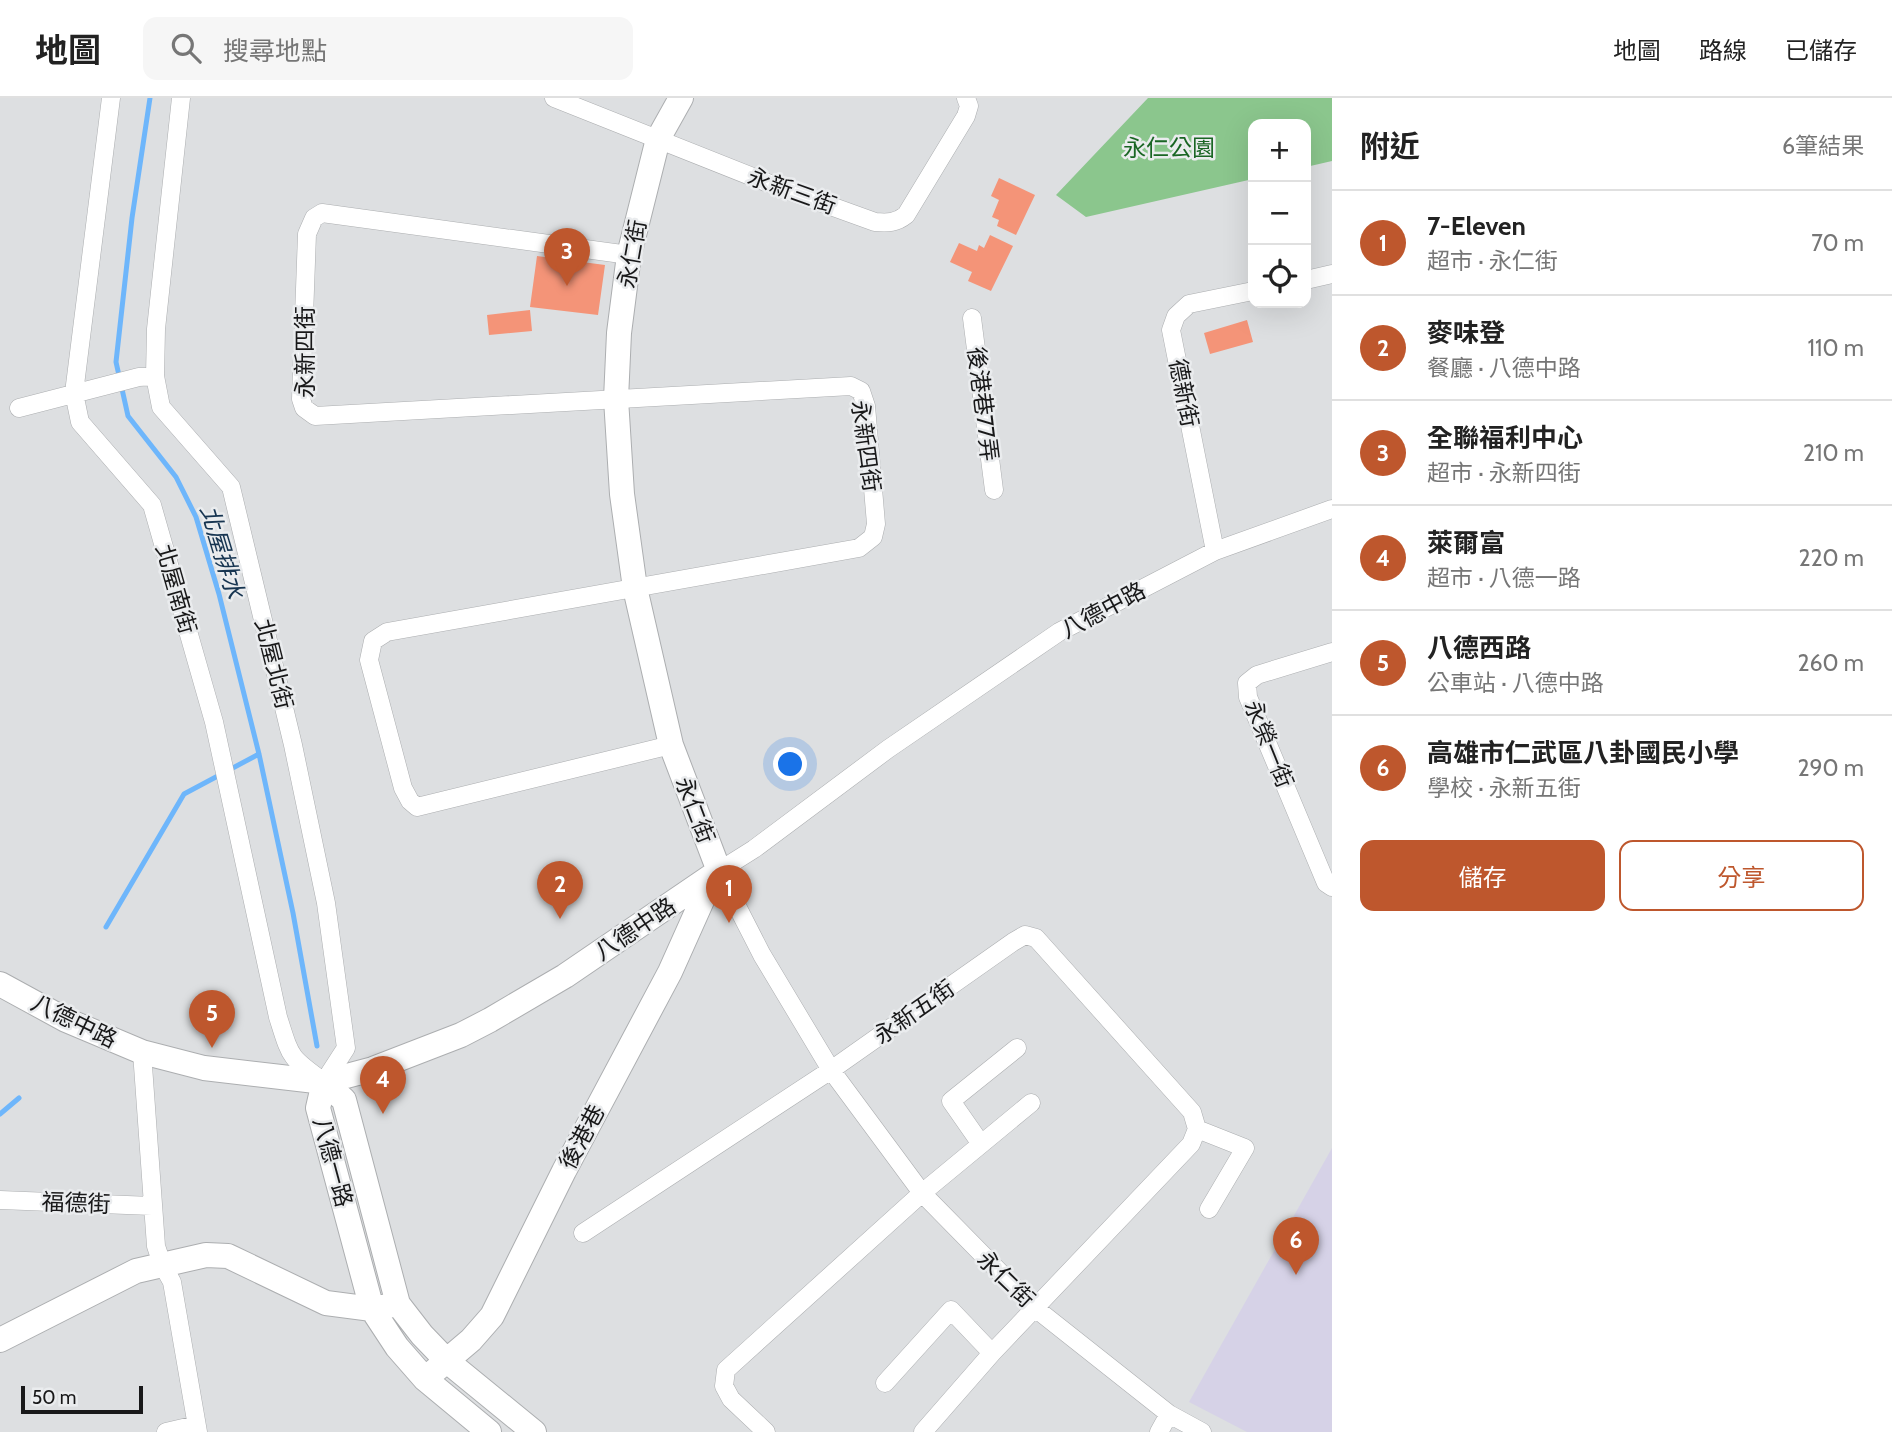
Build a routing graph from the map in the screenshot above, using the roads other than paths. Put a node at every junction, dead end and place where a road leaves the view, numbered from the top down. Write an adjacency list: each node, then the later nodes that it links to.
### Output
1 (111, 98): 13 (street, 北屋南街)
2 (181, 98): 12 (street, 北屋北街)
3 (554, 98): 6 (street, 永新三街)
4 (681, 98): 6 (street, 永仁街)
5 (970, 101): 6 (street, 永新三街)
6 (658, 139): 7 (street, 永仁街)
7 (629, 255): 14 (street, 永仁街); 14 (street, 永新四街)
8 (1332, 274): 9 (street)
9 (1311, 279)
10 (1248, 292): 18 (street, 德新街)
11 (972, 318): 16 (street, 後港巷77弄)
12 (147, 376): 13 (street); 28 (street, 北屋北街)
13 (74, 393): 15 (street); 28 (street, 北屋南街)
14 (616, 398): 19 (street, 永仁街); 19 (street, 永新四街)
15 (19, 408)
16 (994, 489)
17 (1332, 509): 18 (street, 八德中路)
18 (1215, 551): 22 (street, 八德中路)
19 (635, 587): 21 (street, 永仁街); 21 (street, 永新四街)
20 (1332, 652): 23 (street, 永榮一街)
21 (671, 745): 22 (street, 永仁街)
22 (716, 873): 27 (street, 永仁街); 28 (street, 八德中路); 43 (street, 後港巷)
23 (1332, 887)
24 (0, 984): 26 (street, 八德中路)
25 (1017, 1048): 31 (street)
26 (142, 1052): 28 (street, 八德中路); 34 (street)
27 (831, 1070): 30 (street, 永新五街); 32 (street, 永仁街); 36 (street, 永新五街)
28 (324, 1082): 38 (street, 八德一路); 40 (street, 八德一路)
29 (1031, 1104): 31 (street)
30 (1197, 1129): 35 (street); 39 (street)
31 (981, 1144): 32 (street)
32 (922, 1193): 39 (street, 永仁街); 51 (street)
33 (0, 1200): 34 (street, 福德街)
34 (152, 1206): 37 (street)
35 (1209, 1209)
36 (583, 1233)
37 (162, 1264): 40 (street); 41 (street); 47 (street)
38 (398, 1304): 40 (street); 43 (street, 八德一路)
39 (1035, 1308): 42 (street); 46 (street, 永仁街)
40 (372, 1309): 44 (street, 八德一路)
41 (0, 1340)
42 (992, 1353): 45 (street); 52 (street)
43 (447, 1361): 44 (street, 後港巷); 50 (street, 八德一路)
44 (425, 1379): 49 (street, 八德一路)
45 (884, 1383)
46 (1169, 1414): 53 (street); 54 (street, 永仁街)
47 (197, 1429): 48 (street)
48 (166, 1432)
49 (489, 1432)
50 (534, 1432)
51 (766, 1432)
52 (923, 1432)
53 (1159, 1432)
54 (1202, 1432)

